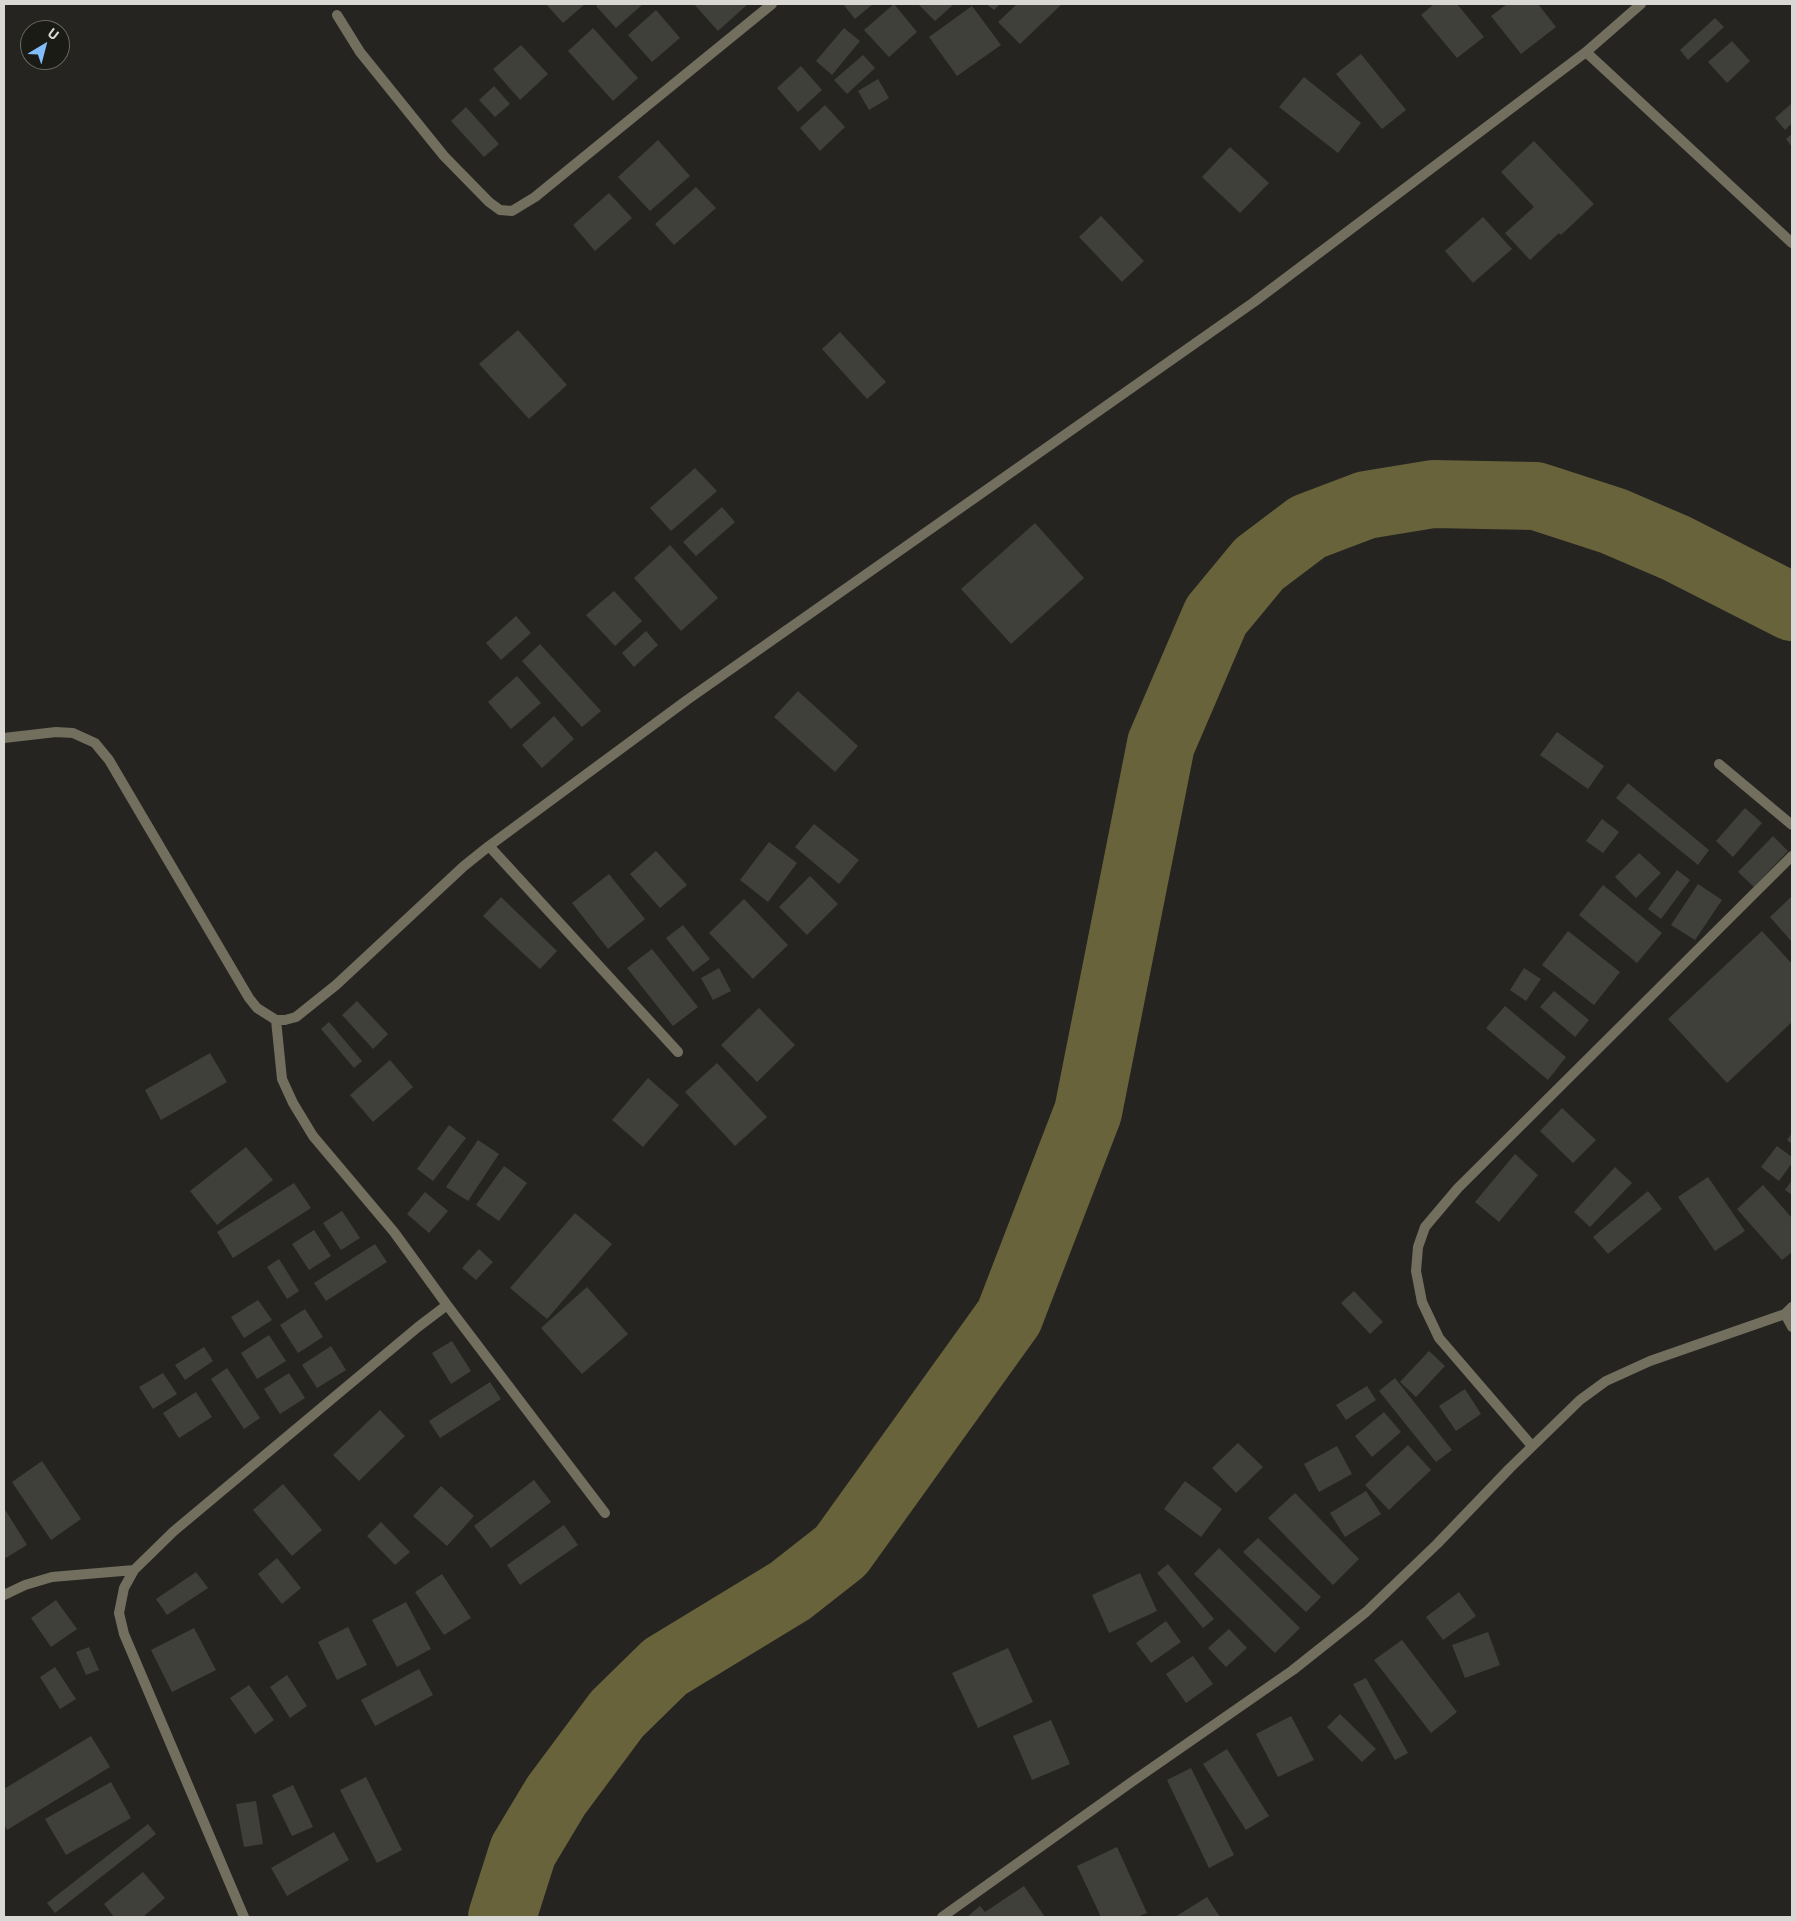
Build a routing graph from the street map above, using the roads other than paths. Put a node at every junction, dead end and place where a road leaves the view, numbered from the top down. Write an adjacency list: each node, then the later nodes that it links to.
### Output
1 (772, 4): 3 (street)
2 (1641, 4): 4 (street)
3 (337, 16)
4 (1586, 52): 5 (street); 9 (street)
5 (1792, 243)
6 (4, 738): 11 (street)
7 (1719, 764): 8 (street)
8 (1792, 825)
9 (489, 846): 11 (street); 12 (street)
10 (1792, 856): 16 (street)
11 (276, 1020): 13 (street)
12 (678, 1052)
13 (447, 1305): 17 (street); 18 (street)
14 (1788, 1311): 15 (street); 16 (street)
15 (1792, 1327)
16 (1532, 1446): 21 (street)
17 (605, 1514)
18 (134, 1570): 19 (street); 20 (street)
19 (4, 1595)
20 (244, 1917)
21 (942, 1917)

